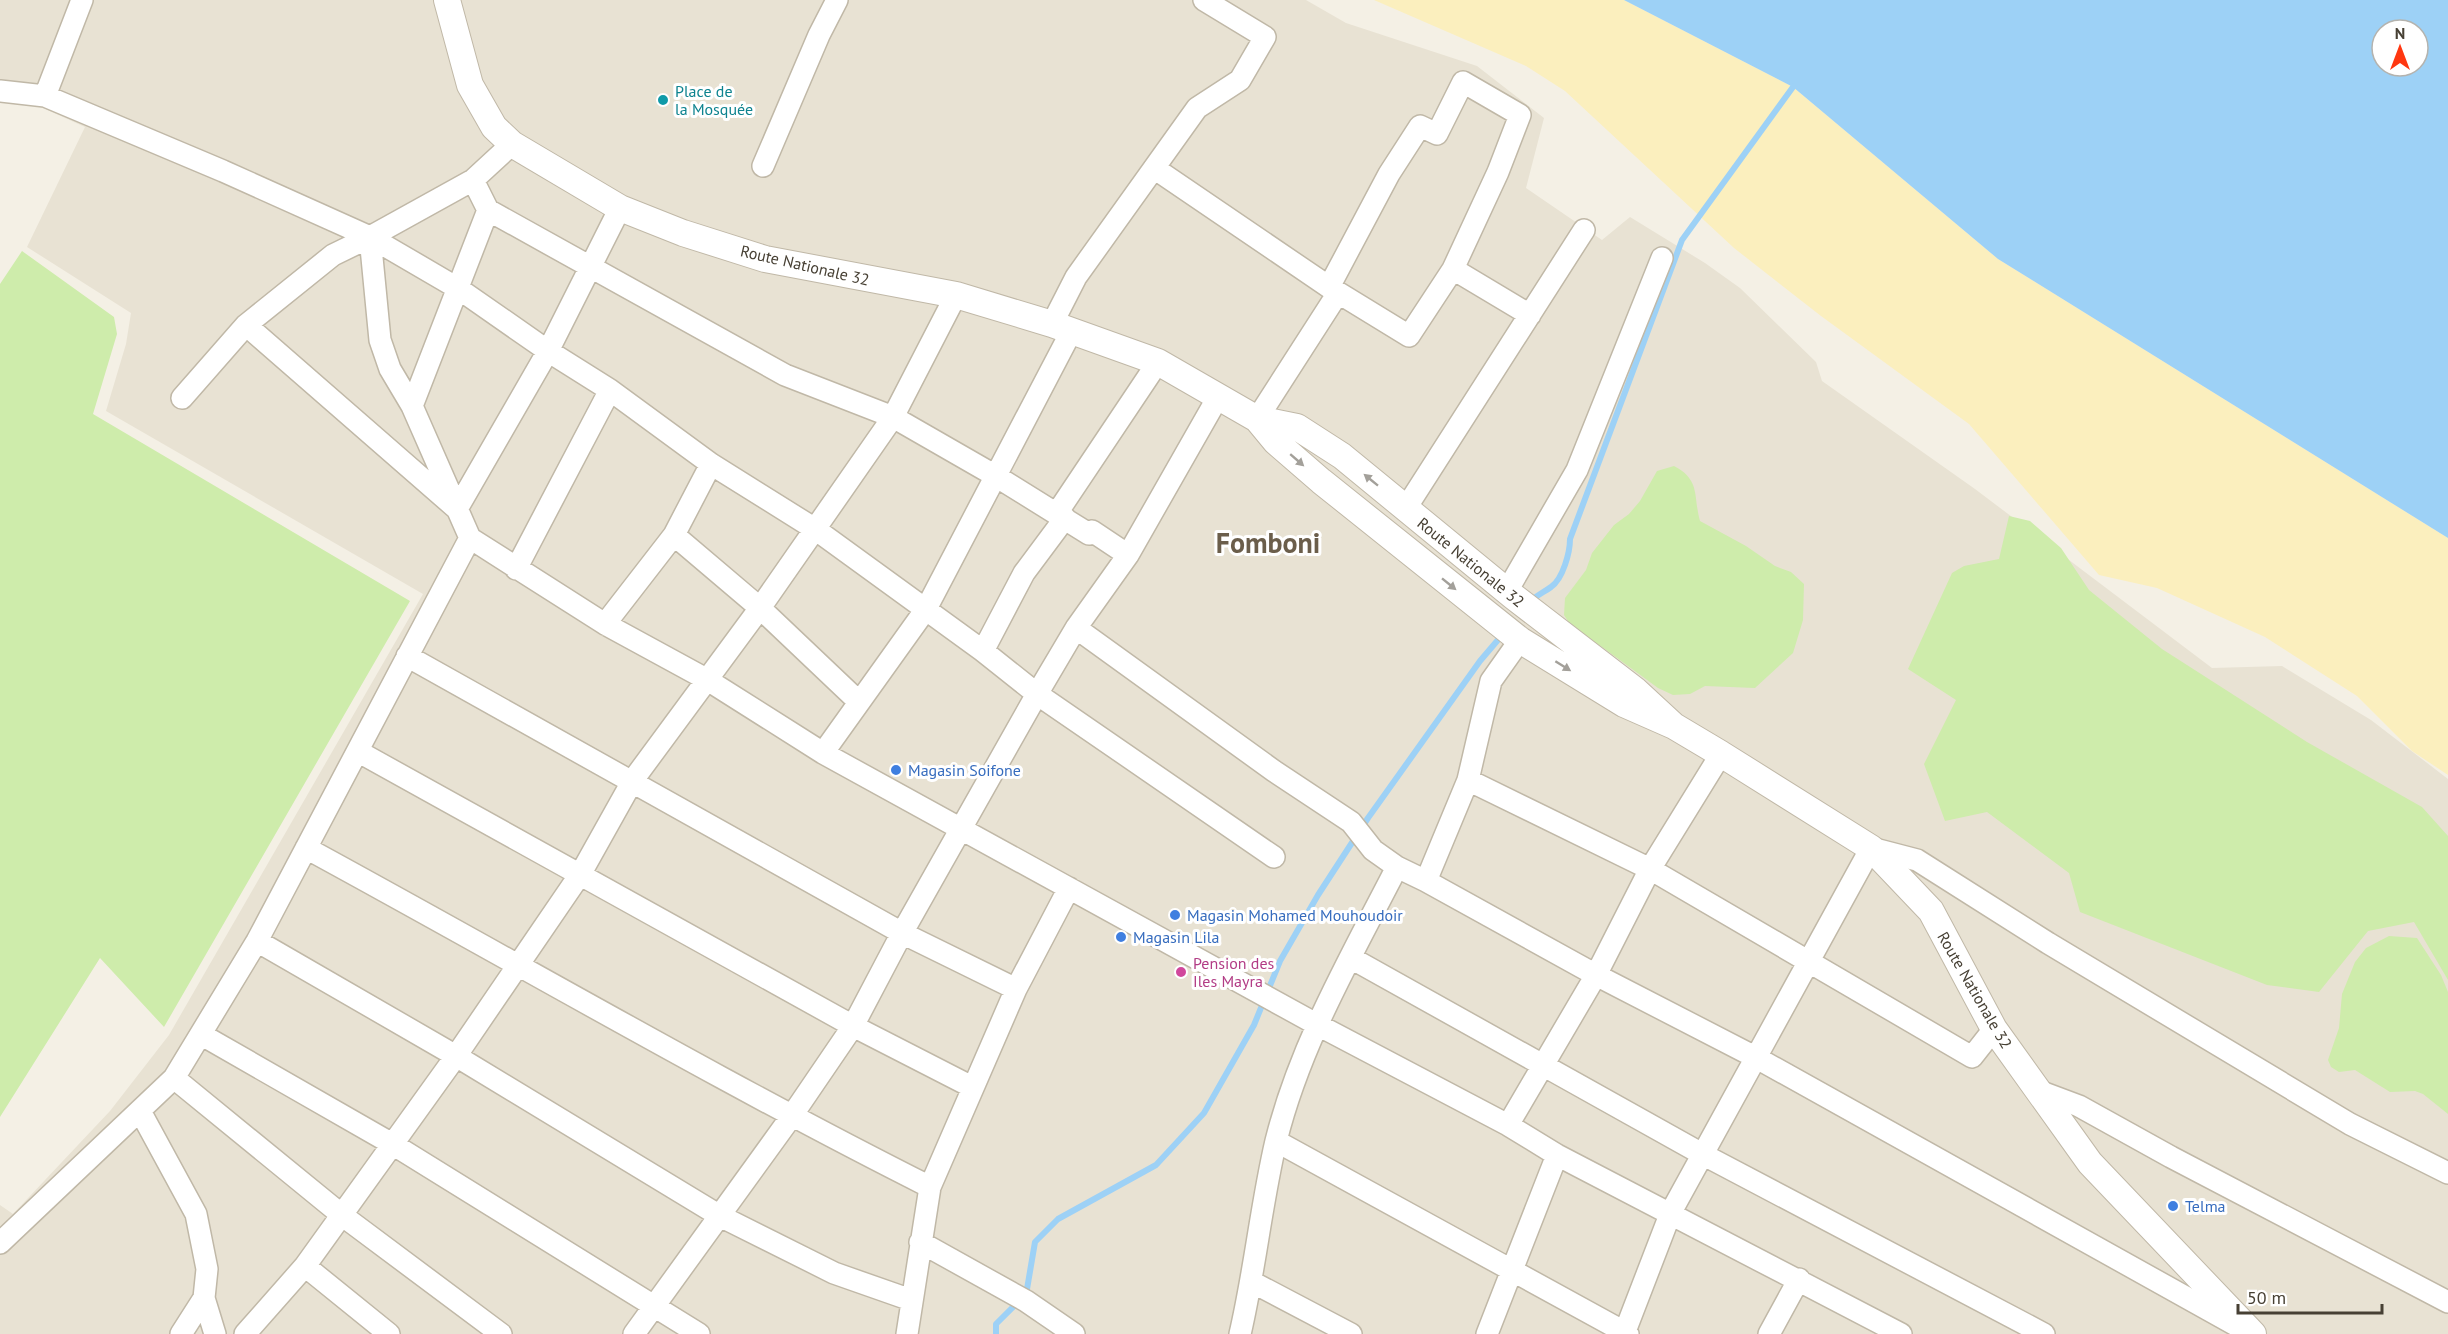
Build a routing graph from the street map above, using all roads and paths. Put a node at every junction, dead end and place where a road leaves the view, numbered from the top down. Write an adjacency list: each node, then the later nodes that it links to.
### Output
1 (82, 0): 6 (street)
2 (447, 0): 7 (street, Route Nationale 32)
3 (837, 0): 8 (street)
4 (1204, 0): 9 (street)
5 (0, 91): 6 (street)
6 (45, 96): 14 (street)
7 (512, 144): 10 (street); 11 (street, Route Nationale 32)
8 (763, 166)
9 (1154, 168): 19 (street); 23 (street)
10 (473, 180): 12 (street); 14 (street)
11 (620, 208): 16 (street); 20 (street, Route Nationale 32)
12 (488, 210): 16 (street); 18 (street)
13 (1584, 230): 21 (street)
14 (370, 237): 18 (street); 22 (street); 29 (street)
15 (1662, 258): 42 (street)
16 (591, 266): 24 (street); 30 (street)
17 (1453, 269): 19 (street); 19 (street); 21 (street)
18 (459, 289): 24 (street); 29 (street)
19 (1333, 290): 31 (street)
20 (956, 295): 23 (street, Route Nationale 32); 30 (street)
21 (1530, 315): 35 (street)
22 (246, 325): 28 (street); 34 (street)
23 (1061, 328): 25 (street, Route Nationale 32); 33 (street)
24 (548, 351): 26 (street); 34 (street)
25 (1158, 362): 27 (street, Route Nationale 32); 36 (street)
26 (610, 390): 32 (street); 41 (street)
27 (1218, 397): 31 (street, Route Nationale 32); 40 (street)
28 (182, 398)
29 (412, 406): 34 (street)
30 (893, 417): 33 (street); 37 (street)
31 (1257, 419): 35 (street, Route Nationale 32, one-way to 31); 47 (street, Route Nationale 32, one-way to 47)
32 (711, 464): 37 (street); 38 (street)
33 (994, 475): 36 (street); 44 (street)
34 (457, 508): 39 (street)
35 (1406, 508): 42 (street, Route Nationale 32)
36 (1061, 515): 40 (street); 48 (street)
37 (815, 529): 43 (street); 44 (street)
38 (674, 535): 43 (street); 45 (street)
39 (470, 538): 41 (street); 49 (street)
40 (1128, 555): 46 (street)
41 (516, 569): 45 (street)
42 (1510, 594): 53 (street, Route Nationale 32)
43 (760, 608): 50 (street); 52 (street)
44 (926, 609): 48 (street); 52 (street)
45 (605, 624): 50 (street)
46 (1076, 628): 51 (street); 63 (street)
47 (1517, 637): 53 (street, Route Nationale 32, one-way to 53); 58 (street)
48 (983, 651): 51 (street)
49 (407, 656): 54 (street); 57 (street)
50 (706, 679): 55 (street); 57 (street)
51 (1037, 694): 59 (street); 62 (street)
52 (858, 700): 55 (street)
53 (1674, 726): 56 (street, Route Nationale 32)
54 (359, 752): 60 (street); 65 (street)
55 (823, 753): 59 (street)
56 (1721, 754): 61 (street, Route Nationale 32); 64 (street)
57 (633, 780): 65 (street); 68 (street)
58 (1468, 780): 64 (street); 66 (street)
59 (961, 830): 67 (street); 68 (street)
60 (306, 848): 69 (street); 72 (street)
61 (1871, 848): 71 (street); 77 (street, Route Nationale 32); 92 (street)
62 (1274, 857)
63 (1397, 867): 66 (street); 70 (street)
64 (1650, 869): 71 (street); 73 (street)
65 (581, 873): 72 (street); 76 (street)
66 (1426, 881): 73 (street)
67 (1069, 888): 74 (street); 75 (street)
68 (903, 933): 74 (street); 76 (street)
69 (257, 941): 78 (street); 79 (street)
70 (1350, 958): 75 (street); 81 (street)
71 (1807, 962): 77 (street); 80 (street)
72 (519, 964): 79 (street); 86 (street)
73 (1596, 975): 80 (street); 81 (street)
74 (1016, 989): 83 (street)
75 (1316, 1024): 87 (street); 88 (street)
76 (853, 1026): 83 (street); 86 (street)
77 (1994, 1029): 84 (street, Route Nationale 32)
78 (202, 1035): 82 (street); 89 (street)
79 (456, 1056): 89 (street); 96 (street)
80 (1755, 1057): 90 (street); 123 (street)
81 (1542, 1064): 87 (street); 90 (street)
82 (174, 1078): 85 (street); 95 (street)
83 (972, 1087): 93 (street)
84 (2039, 1091): 105 (street); 123 (street, Route Nationale 32)
85 (140, 1112): 98 (street); 103 (street)
86 (791, 1117): 93 (street); 96 (street)
87 (1508, 1125): 91 (street)
88 (1276, 1141): 100 (street); 102 (street)
89 (394, 1145): 95 (street); 106 (street)
90 (1702, 1154): 94 (street); 122 (street)
91 (1557, 1155): 94 (street); 100 (street)
92 (2448, 1173)
93 (930, 1187): 97 (street)
94 (1671, 1212): 101 (street); 107 (street)
95 (343, 1216): 99 (street); 112 (street)
96 (720, 1216): 104 (street); 106 (street)
97 (920, 1242): 104 (street); 116 (street)
98 (0, 1243)
99 (305, 1266): 110 (street); 111 (street)
100 (1511, 1272): 107 (street); 119 (street)
101 (1798, 1279): 120 (street); 121 (street)
102 (1252, 1282): 117 (street); 118 (street)
103 (204, 1298): 108 (street); 109 (street)
104 (911, 1300): 115 (street)
105 (2448, 1302)
106 (654, 1307): 113 (street); 114 (street)
107 (1626, 1333)
108 (181, 1334)
109 (215, 1334)
110 (245, 1334)
111 (389, 1334)
112 (501, 1334)
113 (634, 1334)
114 (699, 1334)
115 (907, 1334)
116 (1074, 1334)
117 (1240, 1334)
118 (1351, 1334)
119 (1486, 1334)
120 (1769, 1334)
121 (1901, 1334)
122 (2044, 1334)
123 (2252, 1334)

